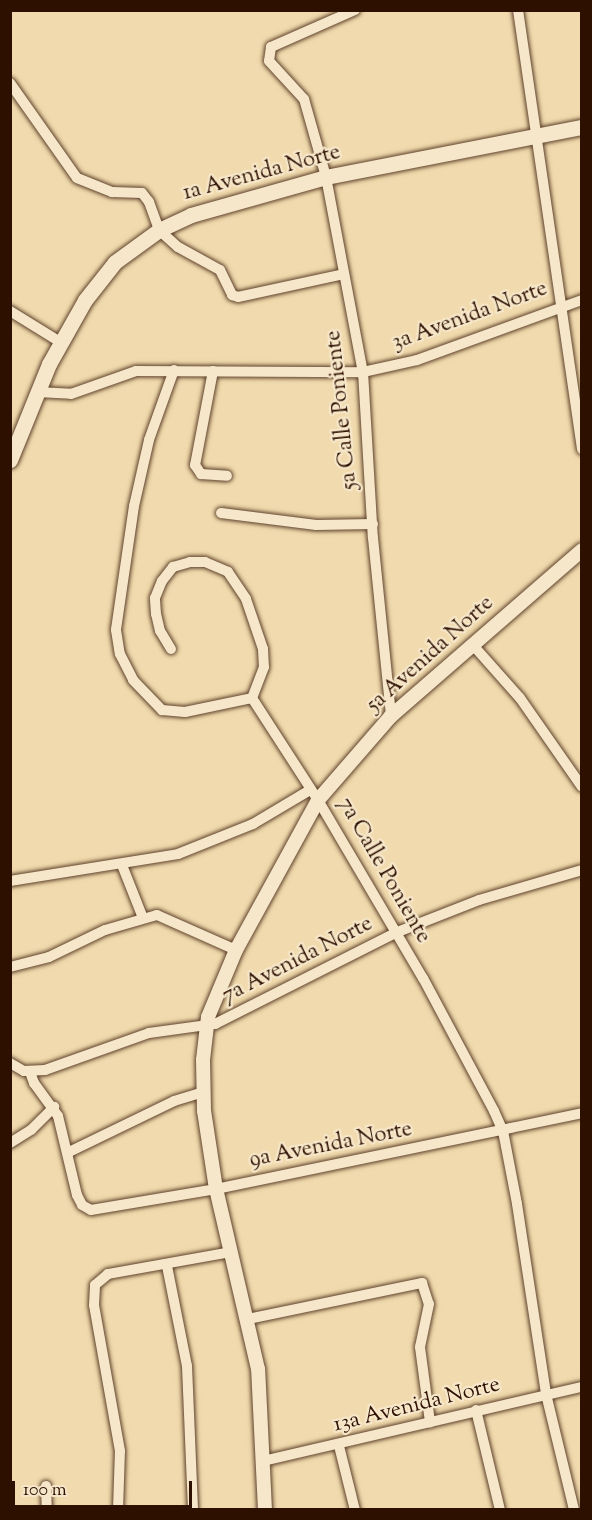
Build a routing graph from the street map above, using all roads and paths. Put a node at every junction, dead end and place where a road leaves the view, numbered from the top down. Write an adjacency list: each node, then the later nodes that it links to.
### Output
1 (355, 10): 6 (street, 5a Calle Poniente)
2 (518, 10): 5 (street)
3 (10, 83): 7 (street)
4 (582, 127): 5 (main road, 1a Avenida Norte)
5 (538, 137): 6 (main road, 1a Avenida Norte); 10 (street)
6 (326, 177): 7 (main road, 1a Avenida Norte); 8 (street, 5a Calle Poniente)
7 (159, 230): 8 (street); 12 (main road, 1a Avenida Norte)
8 (344, 274): 15 (street, 5a Calle Poniente)
9 (582, 300): 10 (street, 3a Avenida Norte)
10 (561, 304): 15 (street, 3a Avenida Norte); 17 (street)
11 (10, 311): 12 (street)
12 (60, 342): 16 (main road, 1a Avenida Norte)
13 (174, 370): 14 (street, 3a Avenida Norte); 16 (street); 25 (street)
14 (213, 371): 15 (street, 3a Avenida Norte); 19 (street)
15 (363, 372): 21 (street, 5a Calle Poniente)
16 (37, 392): 18 (main road, 1a Avenida Norte)
17 (582, 449)
18 (10, 460)
19 (227, 476)
20 (221, 513): 21 (street)
21 (373, 524): 26 (street, 5a Calle Poniente)
22 (582, 550): 23 (street, 5a Avenida Norte)
23 (472, 644): 26 (street, 5a Avenida Norte); 27 (street)
24 (171, 649): 25 (street)
25 (252, 698): 28 (street, 7a Calle Poniente)
26 (391, 716): 28 (street, 5a Avenida Norte)
27 (582, 788)
28 (314, 795): 29 (street, 5a Avenida Norte); 33 (street, 7a Calle Poniente); 34 (street)
29 (122, 865): 31 (street, 5a Avenida Norte); 32 (street)
30 (582, 870): 33 (street, 7a Avenida Norte)
31 (10, 881)
32 (143, 918): 34 (street); 35 (street)
33 (395, 933): 36 (street, 7a Avenida Norte); 42 (street, 7a Calle Poniente)
34 (236, 950): 36 (street)
35 (10, 967)
36 (206, 1025): 38 (street, 7a Avenida Norte); 39 (street)
37 (10, 1063): 38 (street)
38 (30, 1072): 40 (street)
39 (203, 1092): 44 (street); 45 (street)
40 (54, 1107): 43 (street); 44 (street)
41 (582, 1113): 42 (street, 9a Avenida Norte)
42 (503, 1131): 45 (street, 9a Avenida Norte); 50 (street, 7a Calle Poniente)
43 (10, 1143)
44 (69, 1152): 45 (street, 9a Avenida Norte)
45 (216, 1189): 46 (street)
46 (231, 1252): 47 (street); 48 (street)
47 (167, 1266): 57 (street); 58 (street)
48 (248, 1319): 52 (street); 54 (street)
49 (582, 1387): 50 (street, 13a Avenida Norte)
50 (546, 1394): 51 (street, 13a Avenida Norte); 62 (street, 7a Calle Poniente)
51 (476, 1410): 52 (street, 13a Avenida Norte); 61 (street)
52 (430, 1422): 53 (street, 13a Avenida Norte)
53 (339, 1446): 54 (street, 13a Avenida Norte); 60 (street)
54 (263, 1461): 59 (street)
55 (46, 1486): 56 (street)
56 (47, 1509)
57 (117, 1509)
58 (193, 1509)
59 (265, 1509)
60 (355, 1509)
61 (500, 1509)
62 (574, 1509)

